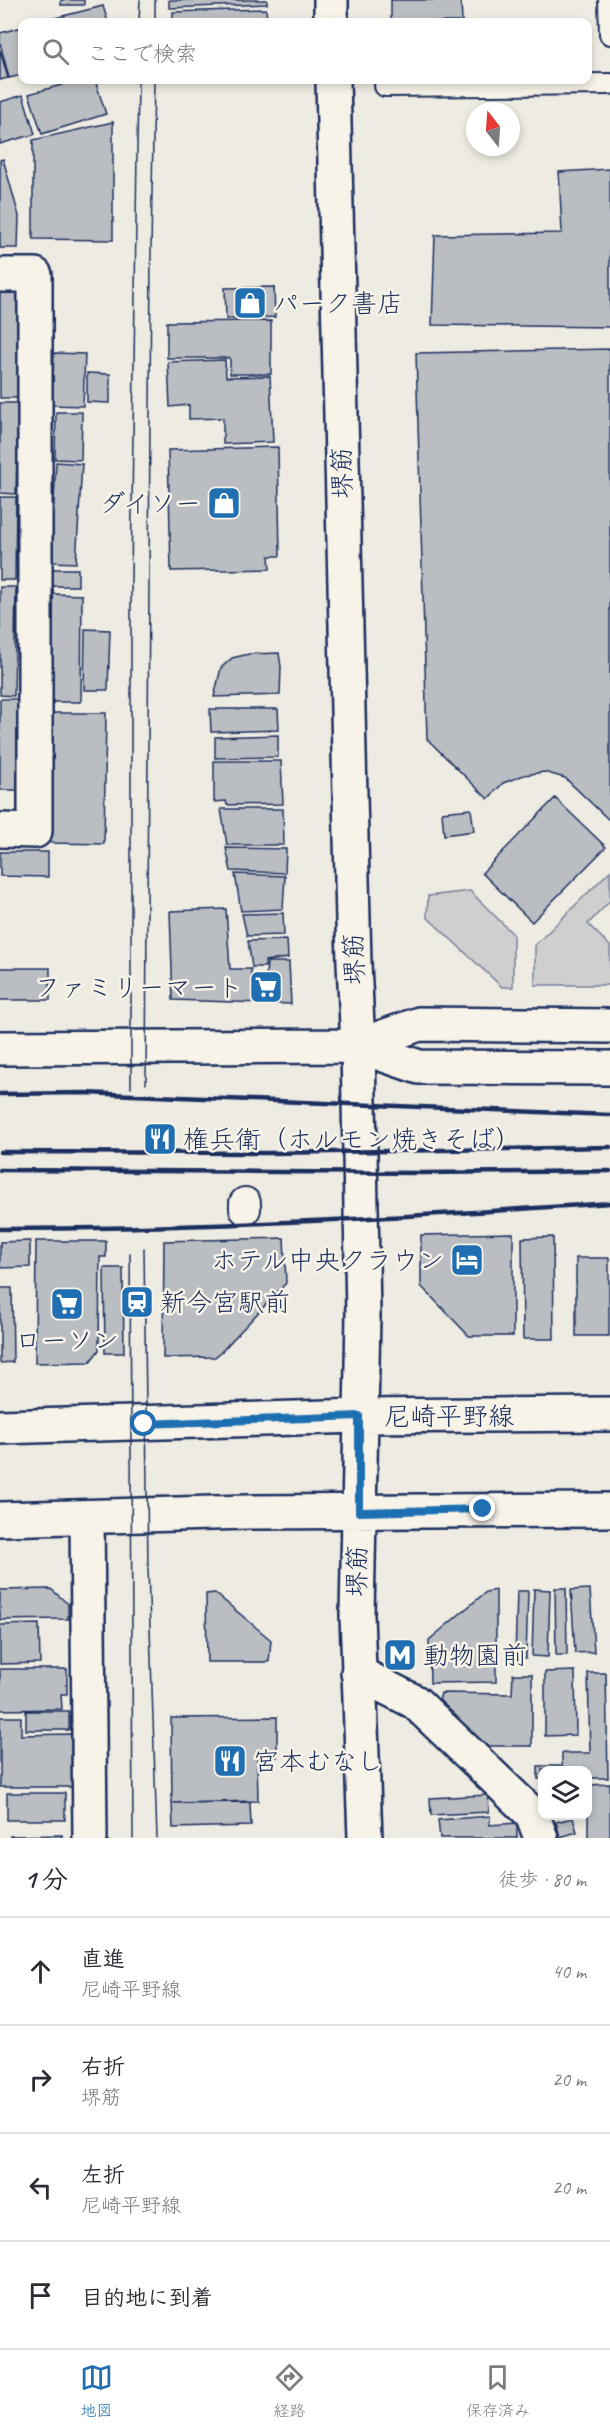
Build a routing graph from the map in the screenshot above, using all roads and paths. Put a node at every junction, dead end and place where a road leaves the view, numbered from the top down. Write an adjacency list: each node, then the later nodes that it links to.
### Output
1 (331, 0): 3 (street)
2 (609, 0): 4 (lane)
3 (331, 18)
4 (610, 34)
5 (333, 84): 11 (street, 堺筋)
6 (610, 84): 7 (lane)
7 (385, 86)
8 (0, 275): 9 (street)
9 (0, 830)
10 (610, 1026): 11 (street)
11 (358, 1046): 12 (street); 13 (street); 15 (street, 堺筋)
12 (0, 1048)
13 (610, 1068)
14 (610, 1414): 15 (street, 尼崎平野線)
15 (359, 1416): 16 (street, 尼崎平野線); 18 (street, 堺筋)
16 (0, 1427)
17 (610, 1510): 18 (street)
18 (359, 1512): 19 (street); 21 (street, 堺筋)
19 (87, 1517): 20 (street); 22 (street)
20 (0, 1519)
21 (358, 1673): 23 (street, 堺筋); 24 (street)
22 (90, 1838)
23 (365, 1838)
24 (541, 1838)

